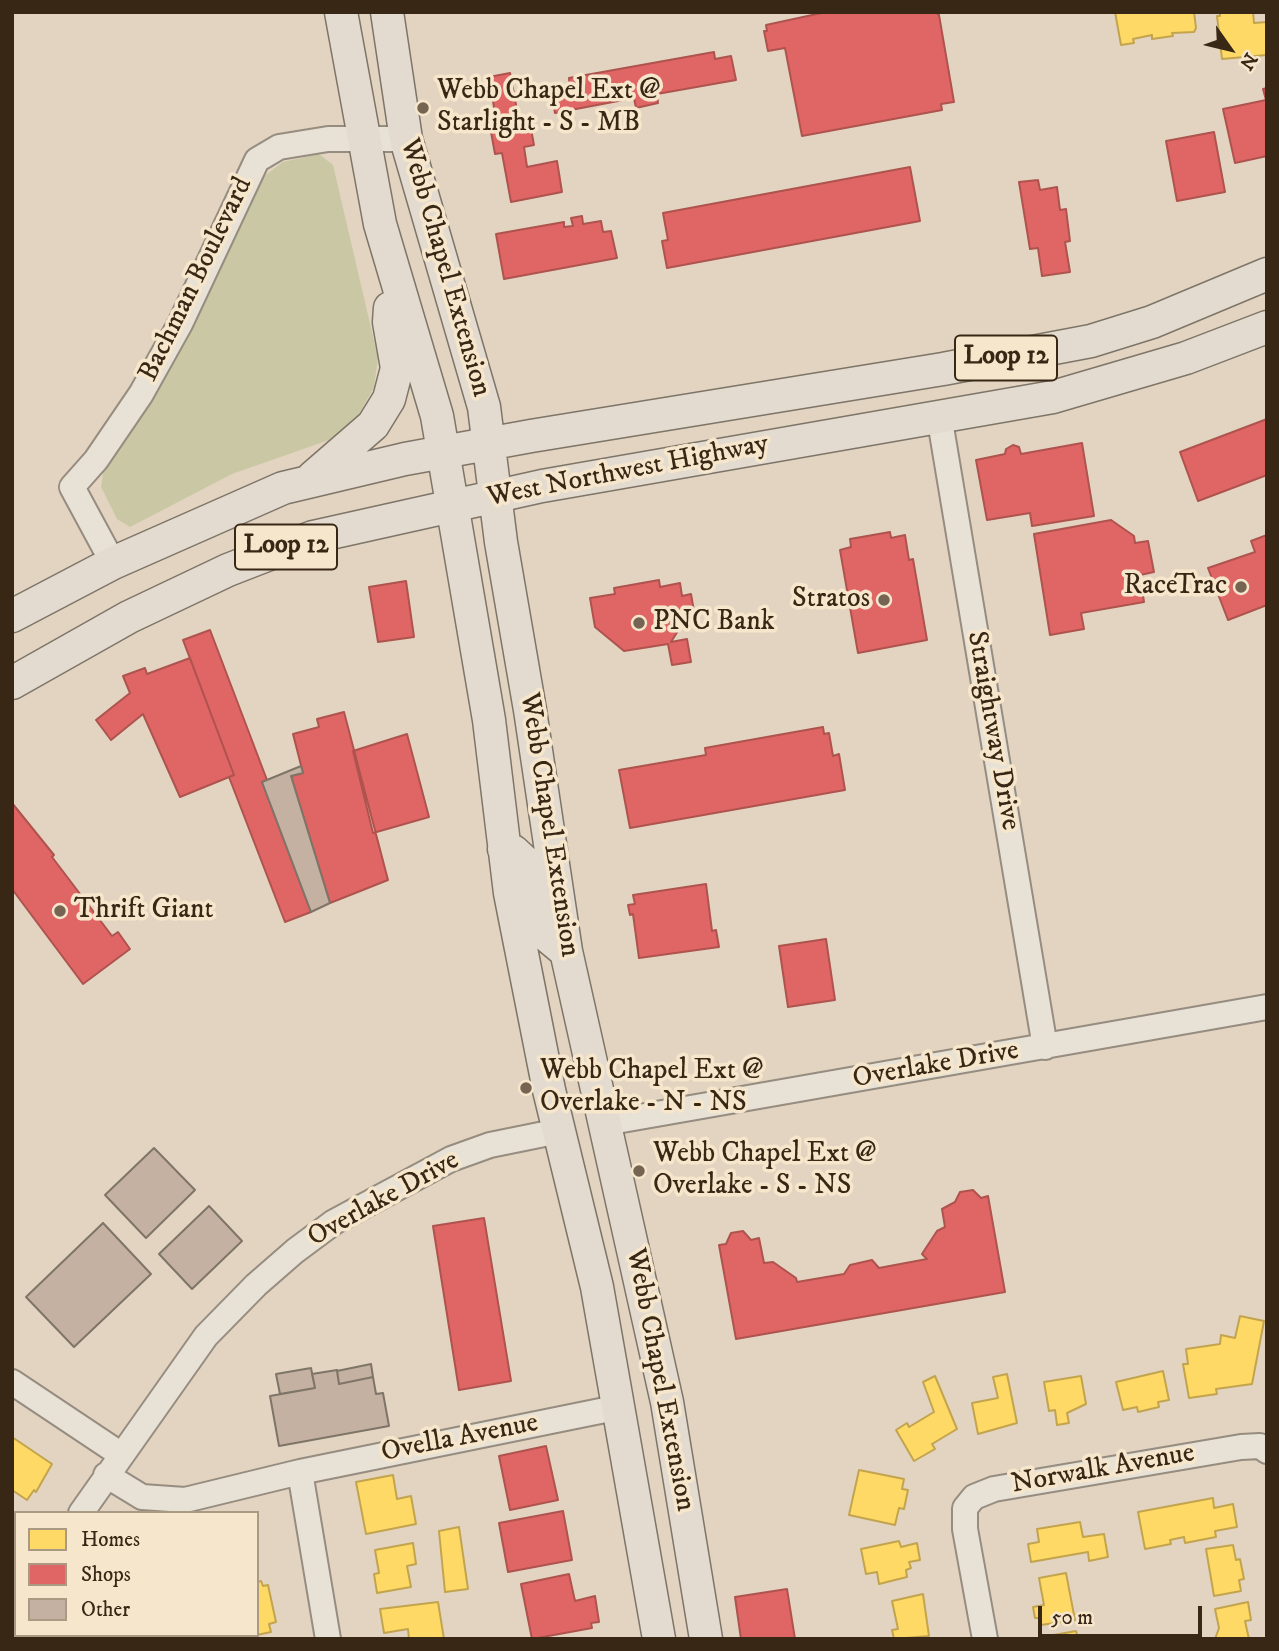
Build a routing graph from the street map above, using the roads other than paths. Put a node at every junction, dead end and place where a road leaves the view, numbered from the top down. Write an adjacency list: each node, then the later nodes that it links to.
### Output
1 (341, 12): 4 (main road, Webb Chapel Extension)
2 (387, 12): 3 (main road, Webb Chapel Extension)
3 (406, 139): 4 (street, Bachman Boulevard); 11 (main road, Webb Chapel Extension)
4 (365, 140): 5 (main road, Webb Chapel Extension); 16 (street, Bachman Boulevard)
5 (392, 267): 12 (main road, Webb Chapel Extension); 13 (main road)
6 (1267, 274): 8 (main road, West Northwest Highway / Loop 12)
7 (1267, 327): 9 (main road, West Northwest Highway / Loop 12)
8 (943, 369): 10 (main road); 11 (main road, West Northwest Highway / Loop 12)
9 (939, 415): 10 (main road, West Northwest Highway / Loop 12); 22 (street, Straightway Drive)
10 (807, 439): 14 (main road, West Northwest Highway / Loop 12)
11 (489, 444): 12 (main road, West Northwest Highway / Loop 12); 14 (main road, Webb Chapel Extension)
12 (443, 452): 13 (main road, West Northwest Highway / Loop 12); 15 (main road, Webb Chapel Extension)
13 (306, 482): 16 (main road, West Northwest Highway / Loop 12)
14 (495, 496): 15 (main road, West Northwest Highway / Loop 12); 20 (main road, Webb Chapel Extension)
15 (452, 506): 18 (main road, West Northwest Highway / Loop 12); 19 (main road, Webb Chapel Extension)
16 (113, 563): 17 (main road, West Northwest Highway / Loop 12)
17 (12, 617)
18 (12, 683)
19 (504, 849): 20 (main road); 24 (main road, Webb Chapel Extension)
20 (566, 951): 23 (main road, Webb Chapel Extension)
21 (1267, 1007): 22 (street, Overlake Drive)
22 (1045, 1047): 23 (street, Overlake Drive)
23 (605, 1123): 24 (main road); 33 (main road, Webb Chapel Extension)
24 (559, 1131): 26 (main road, Webb Chapel Extension); 28 (street, Overlake Drive)
25 (12, 1382): 28 (street)
26 (620, 1407): 29 (street, Ovella Avenue); 32 (main road, Webb Chapel Extension)
27 (1267, 1451): 34 (street, Norwalk Avenue)
28 (113, 1465): 29 (street, Ovella Avenue); 30 (street, Overlake Drive)
29 (300, 1472): 31 (street)
30 (82, 1511)
31 (328, 1639)
32 (659, 1639)
33 (706, 1639)
34 (985, 1639)

